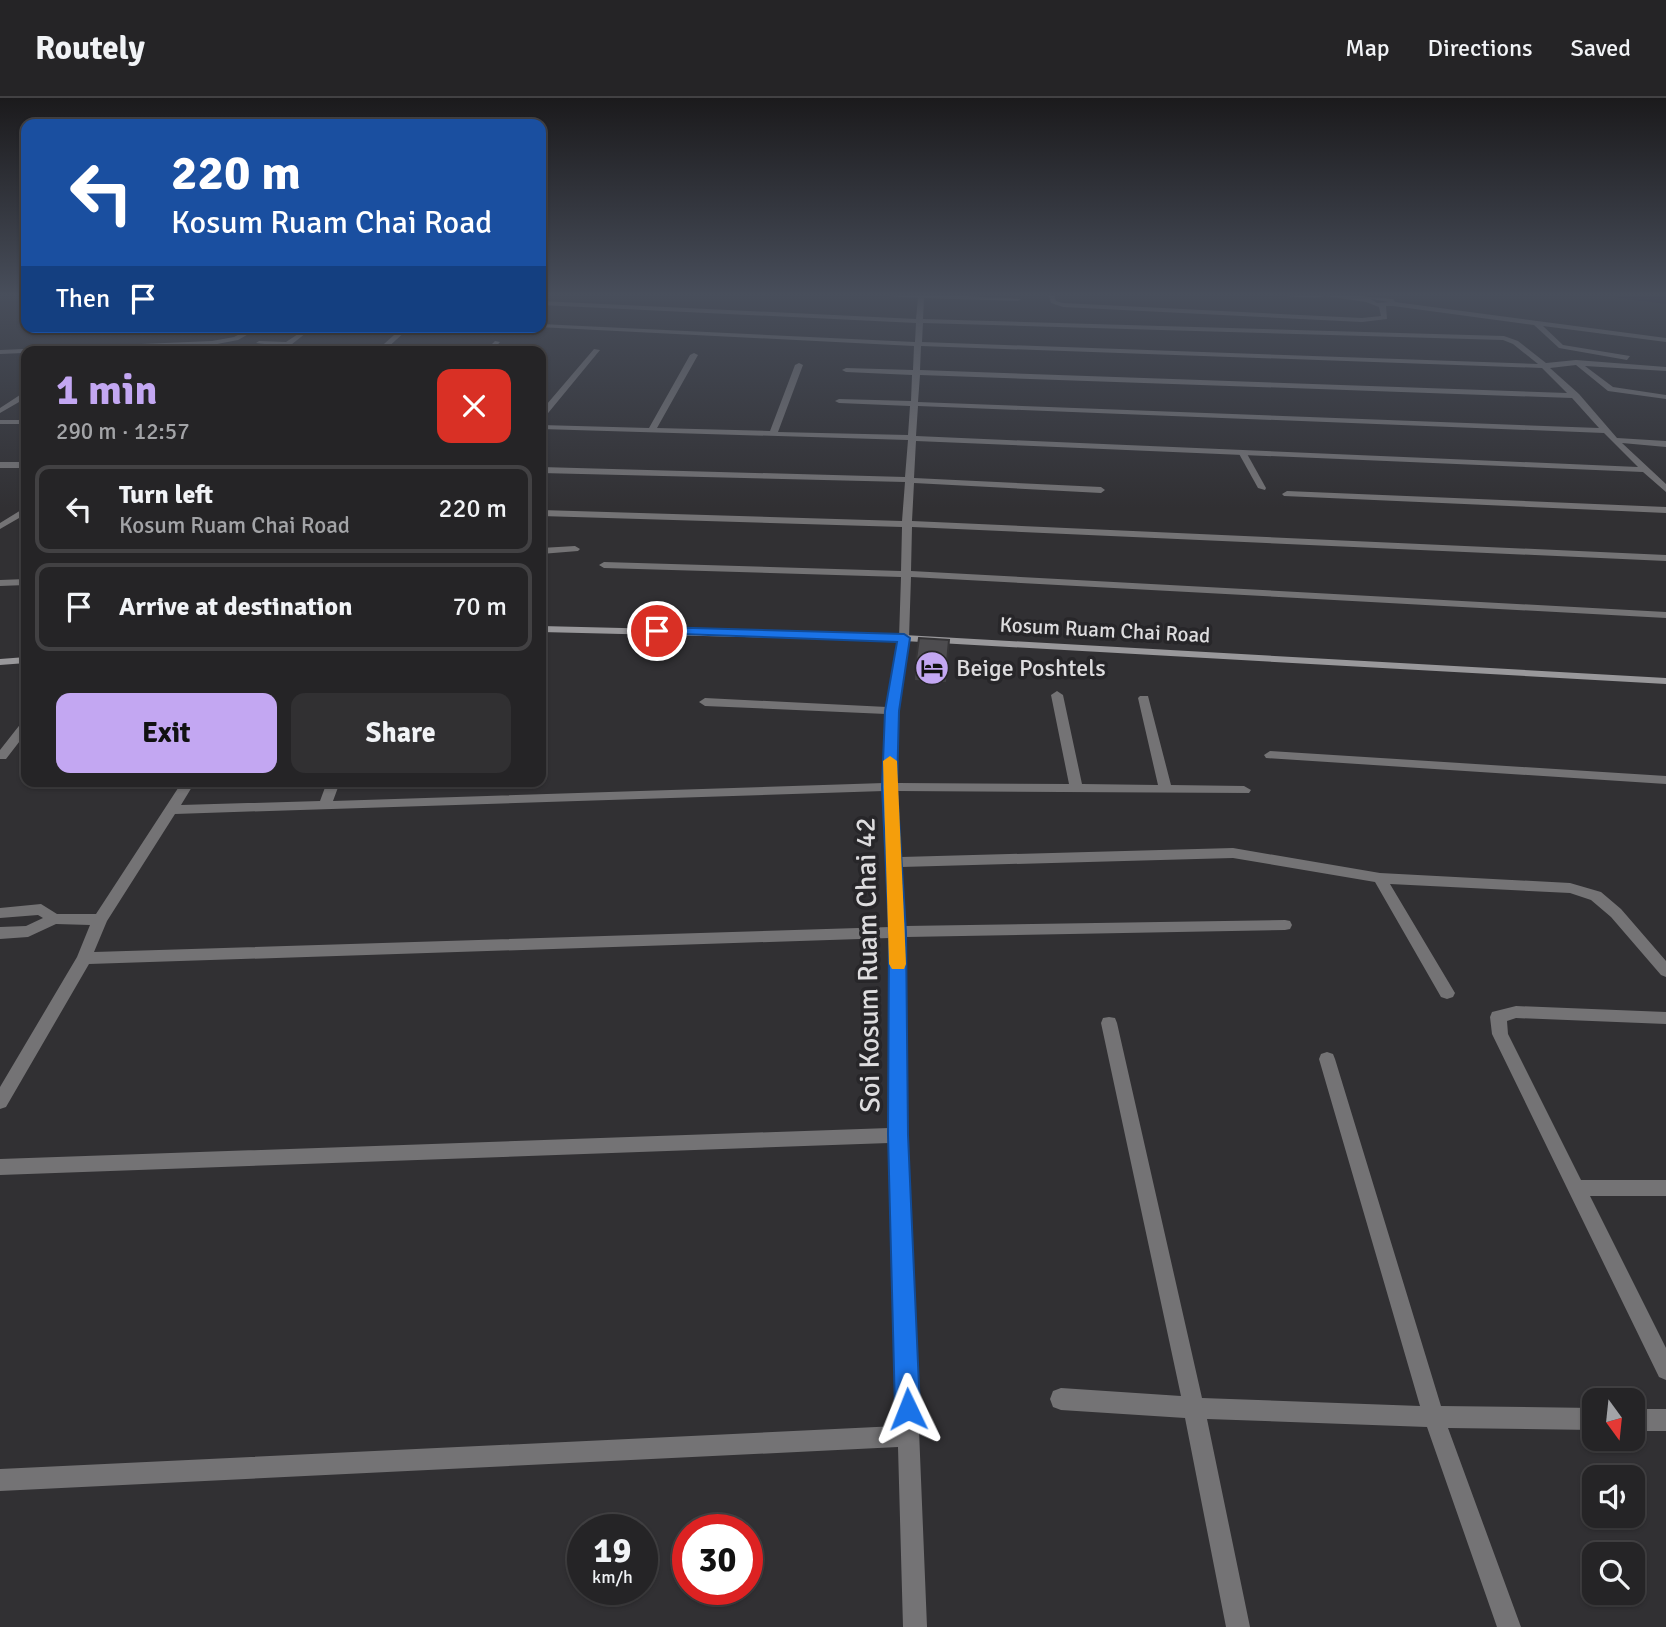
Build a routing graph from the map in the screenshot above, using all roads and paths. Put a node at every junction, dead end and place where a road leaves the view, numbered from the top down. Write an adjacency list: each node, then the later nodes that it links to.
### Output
1 (583, 365): 18 (street)
2 (688, 365): 23 (street)
3 (799, 365): 25 (street)
4 (916, 365): 12 (street, Soi Kosum Ruam Chai 42)
5 (1524, 365): 9 (street)
6 (1550, 365): 9 (street)
7 (1581, 365): 14 (street)
8 (1630, 365): 10 (street)
9 (1542, 366): 13 (street)
10 (1666, 367)
11 (846, 370): 12 (street)
12 (916, 372): 13 (street); 17 (street, Soi Kosum Ruam Chai 42)
13 (1576, 396): 24 (street)
14 (1666, 397)
15 (21, 398): 19 (street)
16 (839, 401): 17 (street)
17 (915, 403): 24 (street); 26 (street, Soi Kosum Ruam Chai 42)
18 (546, 410)
19 (0, 411)
20 (0, 422): 21 (street)
21 (21, 422)
22 (546, 427): 23 (street)
23 (652, 430): 25 (street)
24 (1606, 431): 27 (street)
25 (773, 434): 26 (street)
26 (912, 438): 29 (street); 34 (street, Soi Kosum Ruam Chai 42)
27 (1617, 440): 28 (street); 33 (street)
28 (1666, 444)
29 (1242, 452): 33 (street); 35 (lane)
30 (0, 465): 31 (street)
31 (21, 465)
32 (546, 470): 34 (street)
33 (1646, 470): 37 (street)
34 (911, 480): 36 (street); 43 (street, Soi Kosum Ruam Chai 42)
35 (1262, 488)
36 (1101, 489)
37 (1666, 489)
38 (1287, 494): 39 (street)
39 (1666, 510)
40 (21, 513): 44 (street)
41 (546, 513): 43 (street)
42 (21, 524): 44 (street)
43 (907, 524): 47 (street); 49 (street, Soi Kosum Ruam Chai 42)
44 (0, 526)
45 (575, 549): 46 (street)
46 (546, 551)
47 (1666, 558)
48 (604, 565): 49 (street)
49 (905, 574): 52 (street); 54 (street, Soi Kosum Ruam Chai 42)
50 (21, 582): 51 (street)
51 (0, 583)
52 (1666, 615)
53 (546, 629): 54 (street, Kosum Ruam Chai Road)
54 (904, 638): 57 (street, Kosum Ruam Chai Road); 61 (street, Soi Kosum Ruam Chai 42)
55 (21, 660): 56 (street)
56 (0, 662)
57 (1666, 681)
58 (1057, 695): 69 (street)
59 (1144, 698): 70 (street)
60 (705, 702): 61 (street)
61 (892, 711): 68 (street, Soi Kosum Ruam Chai 42)
62 (21, 731): 64 (street)
63 (1270, 755): 65 (street)
64 (2, 756)
65 (1666, 780)
66 (186, 787): 73 (street)
67 (332, 787): 72 (street)
68 (890, 787): 69 (street); 72 (street); 74 (street, Soi Kosum Ruam Chai 42)
69 (1076, 789): 70 (street)
70 (1166, 789): 71 (street)
71 (1244, 790)
72 (325, 804): 73 (street)
73 (173, 810): 78 (street)
74 (894, 862): 75 (street); 80 (street, Soi Kosum Ruam Chai 42)
75 (1380, 878): 83 (street); 84 (street)
76 (0, 912): 77 (street)
77 (54, 919): 78 (street); 81 (street)
78 (100, 920): 82 (street)
79 (1285, 925): 80 (street)
80 (898, 932): 82 (street); 89 (street, Soi Kosum Ruam Chai 42)
81 (0, 933)
82 (84, 958): 88 (street)
83 (1666, 971)
84 (1447, 992)
85 (1666, 1018): 91 (street)
86 (1109, 1023): 95 (street)
87 (1327, 1059): 96 (street)
88 (0, 1102)
89 (898, 1135): 90 (street); 100 (street, Soi Kosum Ruam Chai 42)
90 (0, 1167)
91 (1578, 1188): 92 (street); 93 (street)
92 (1666, 1188)
93 (1666, 1370)
94 (1061, 1399): 95 (street)
95 (1194, 1409): 96 (street); 103 (street)
96 (1434, 1418): 97 (street); 104 (street)
97 (1582, 1419)
98 (1645, 1420): 99 (street)
99 (1666, 1420)
100 (909, 1436): 101 (street); 102 (street, Soi Kosum Ruam Chai 42)
101 (0, 1480)
102 (915, 1627)
103 (1238, 1627)
104 (1509, 1627)

